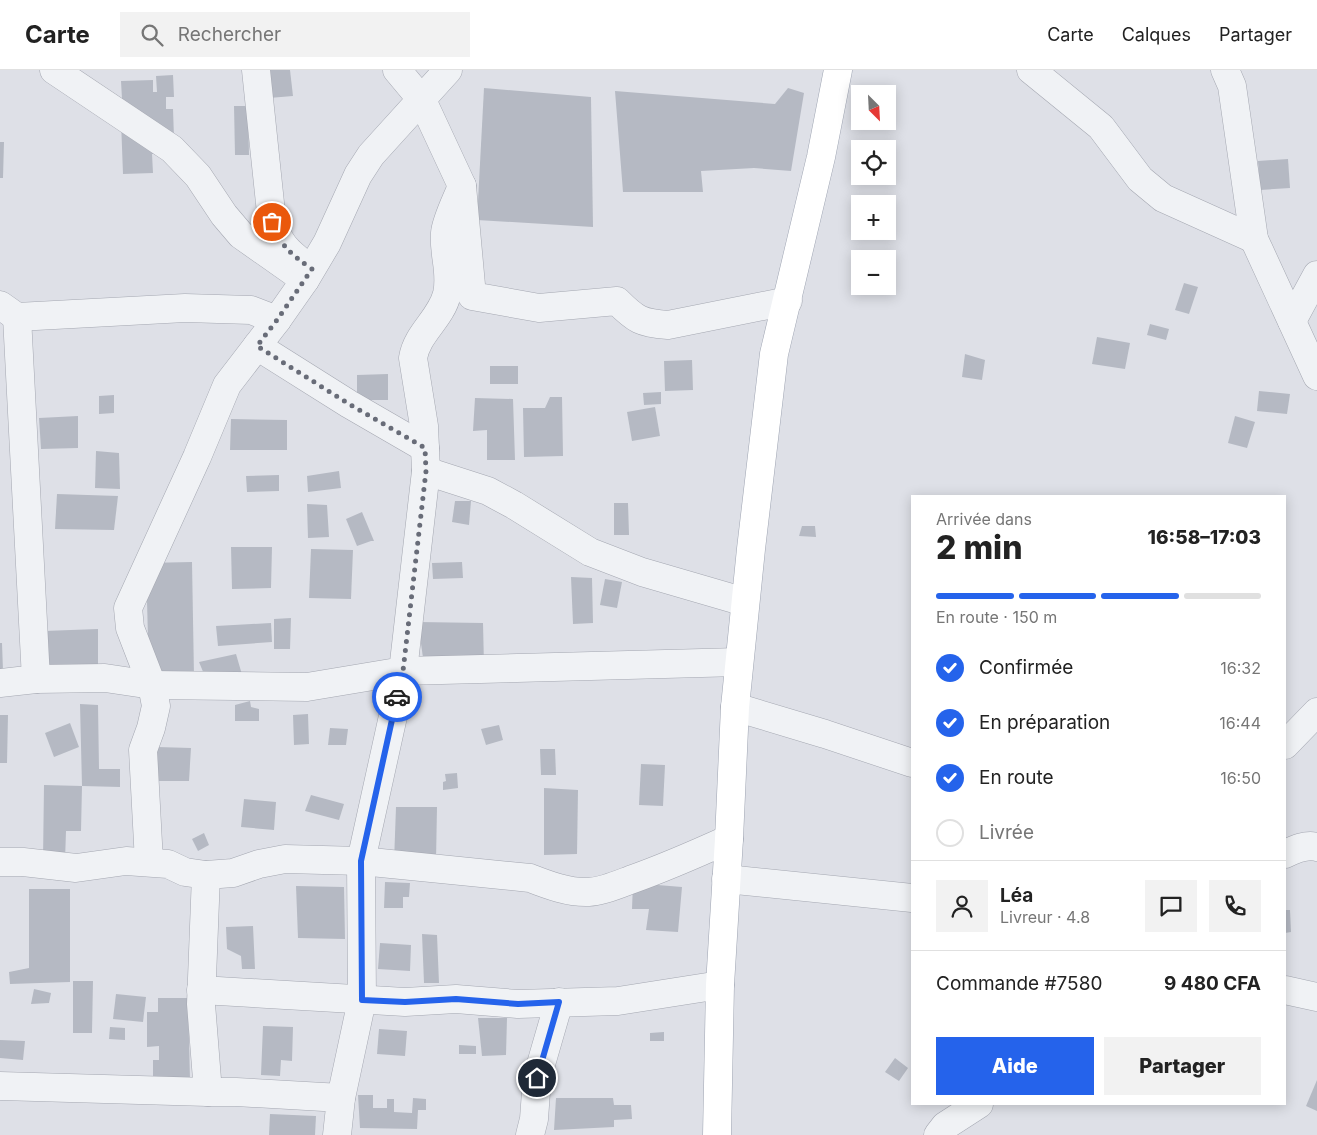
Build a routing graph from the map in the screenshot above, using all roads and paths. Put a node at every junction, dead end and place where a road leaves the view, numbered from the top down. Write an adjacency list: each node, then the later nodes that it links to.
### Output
1 (54, 70): 11 (street)
2 (256, 70): 11 (street)
3 (397, 70): 8 (street)
4 (448, 70): 8 (street)
5 (838, 70): 13 (main road)
6 (1031, 70): 10 (street)
7 (1225, 70): 10 (street)
8 (422, 100): 9 (street); 11 (street)
9 (462, 186): 13 (street); 19 (street)
10 (1254, 239): 16 (street)
11 (308, 275): 15 (street)
12 (1317, 275): 16 (street)
13 (788, 301): 20 (main road)
14 (8, 311): 15 (street); 23 (street)
15 (277, 320): 17 (street)
16 (1292, 321): 18 (street)
17 (257, 346): 19 (street); 25 (street)
18 (1317, 376)
19 (426, 460): 20 (street); 22 (street)
20 (746, 602): 21 (main road)
21 (739, 662): 22 (street); 26 (main road)
22 (403, 671): 25 (street); 33 (street)
23 (36, 679): 24 (street); 25 (street)
24 (0, 682)
25 (152, 685): 35 (street)
26 (735, 707): 29 (street); 30 (main road)
27 (1317, 712): 28 (street)
28 (1286, 744)
29 (911, 763)
30 (729, 839): 33 (street); 37 (main road)
31 (1317, 847): 32 (street)
32 (1286, 854)
33 (361, 861): 36 (street); 43 (street)
34 (0, 862): 35 (street)
35 (149, 862): 36 (street)
36 (206, 875): 40 (street)
37 (726, 879): 38 (street); 39 (main road)
38 (911, 898)
39 (720, 985): 44 (street); 51 (main road)
40 (201, 990): 43 (street); 46 (street)
41 (1286, 990): 42 (street)
42 (1317, 997)
43 (362, 1000): 44 (street); 47 (street)
44 (559, 1002): 50 (street)
45 (0, 1086): 46 (street)
46 (208, 1092): 47 (street)
47 (341, 1098): 49 (street)
48 (977, 1105): 52 (street)
49 (336, 1135)
50 (530, 1135)
51 (717, 1135)
52 (938, 1135)

